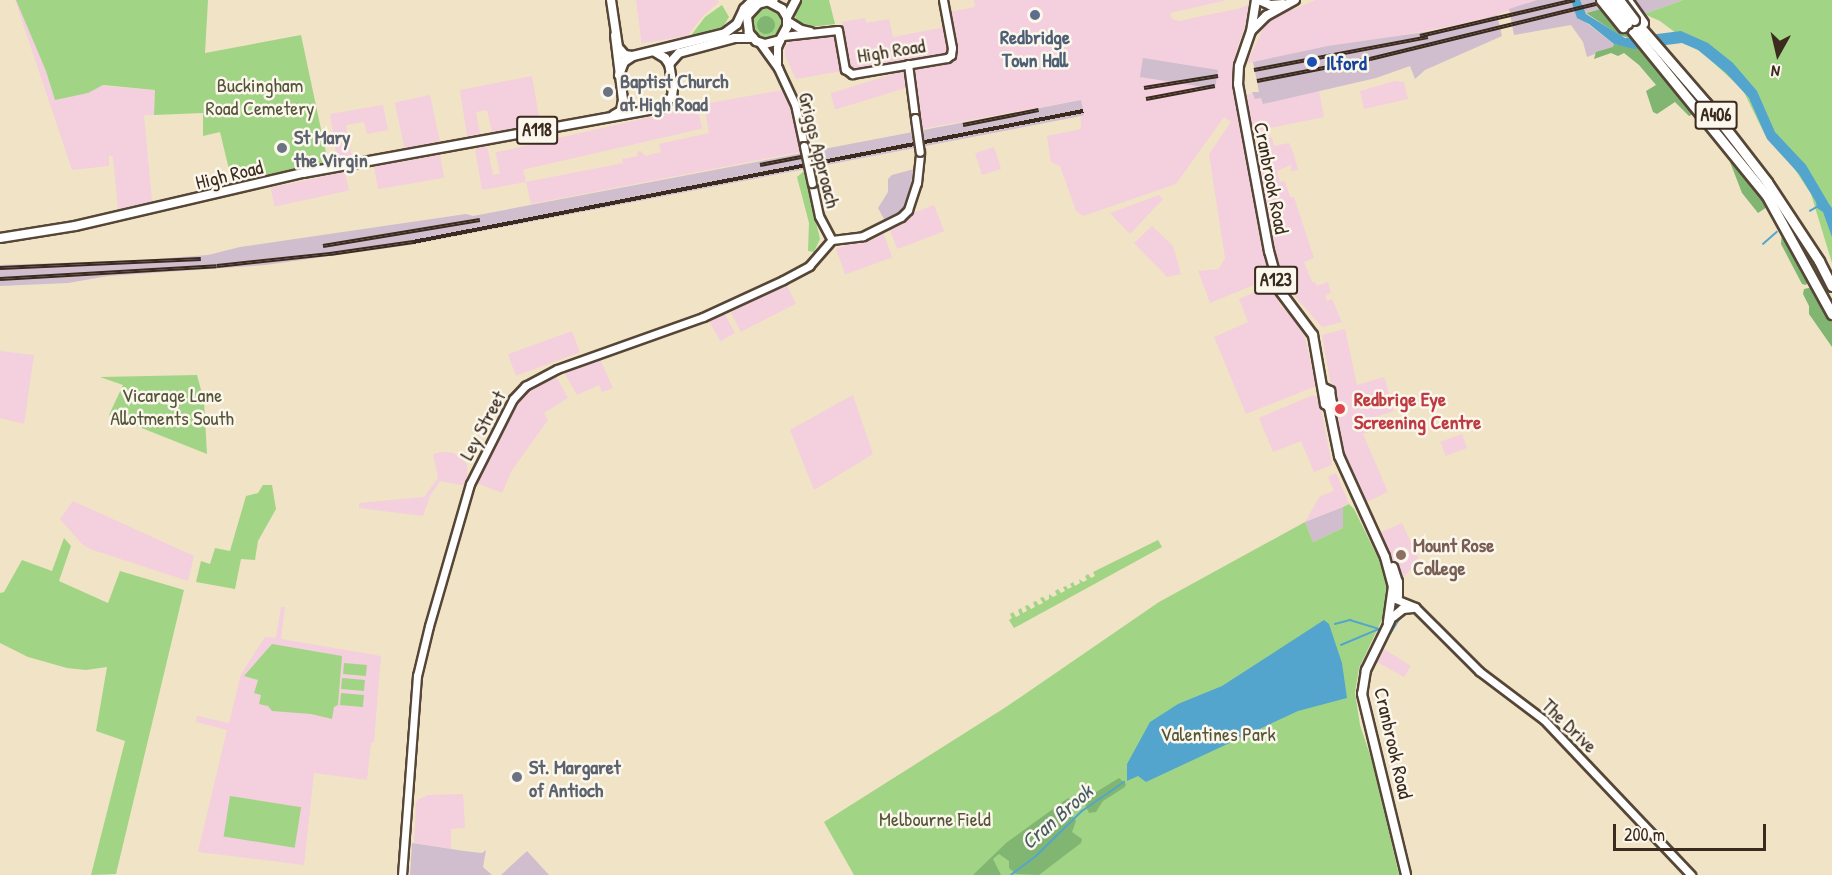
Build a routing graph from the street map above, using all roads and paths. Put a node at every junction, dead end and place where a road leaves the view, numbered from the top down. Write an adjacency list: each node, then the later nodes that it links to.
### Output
1 (610, 0): 18 (main road)
2 (753, 0): 17 (main road)
3 (795, 0): 13 (main road)
4 (944, 0): 26 (street, High Road)
5 (1257, 0): 12 (main road); 15 (main road, Cranbrook Road / A123)
6 (1295, 0): 12 (main road)
7 (1601, 0): 24 (highway, A406, bridge)
8 (1610, 0): 24 (highway, A406, bridge)
9 (1620, 0): 21 (highway, A406, bridge)
10 (1626, 0): 21 (highway, A406)
11 (771, 1): 13 (main road); 14 (main road)
12 (1284, 4): 15 (main road)
13 (787, 19): 16 (street); 19 (main road)
14 (747, 22): 17 (main road); 20 (main road)
15 (1251, 31): 37 (main road, Cranbrook Road / A123)
16 (814, 32): 19 (street); 26 (street, High Road)
17 (725, 33): 22 (main road)
18 (615, 35): 23 (main road); 28 (main road)
19 (781, 38): 20 (main road); 27 (street, Griggs Approach)
20 (757, 40): 25 (main road); 27 (street, Griggs Approach)
21 (1661, 50): 32 (highway, A406)
22 (652, 53): 23 (main road); 25 (main road)
23 (633, 56): 28 (main road)
24 (1653, 57): 32 (highway, A406)
25 (669, 64): 30 (main road, High Road / A118)
26 (908, 64): 34 (street, bridge)
27 (778, 68): 34 (street, Griggs Approach, bridge)
28 (619, 75): 29 (main road)
29 (623, 100): 30 (main road); 31 (main road)
30 (643, 111): 31 (main road, High Road / A118)
31 (608, 117): 33 (main road, High Road / A118)
32 (1764, 184): 35 (highway, A406); 36 (highway, A406)
33 (0, 238)
34 (832, 240): 40 (street, Ley Street)
35 (1832, 286)
36 (1832, 314)
37 (1395, 601): 38 (street); 39 (main road, Cranbrook Road / A123)
38 (1414, 608): 39 (main road); 42 (street, The Drive)
39 (1391, 620): 41 (main road, Cranbrook Road / A123)
40 (402, 875)
41 (1406, 875)
42 (1691, 875)

